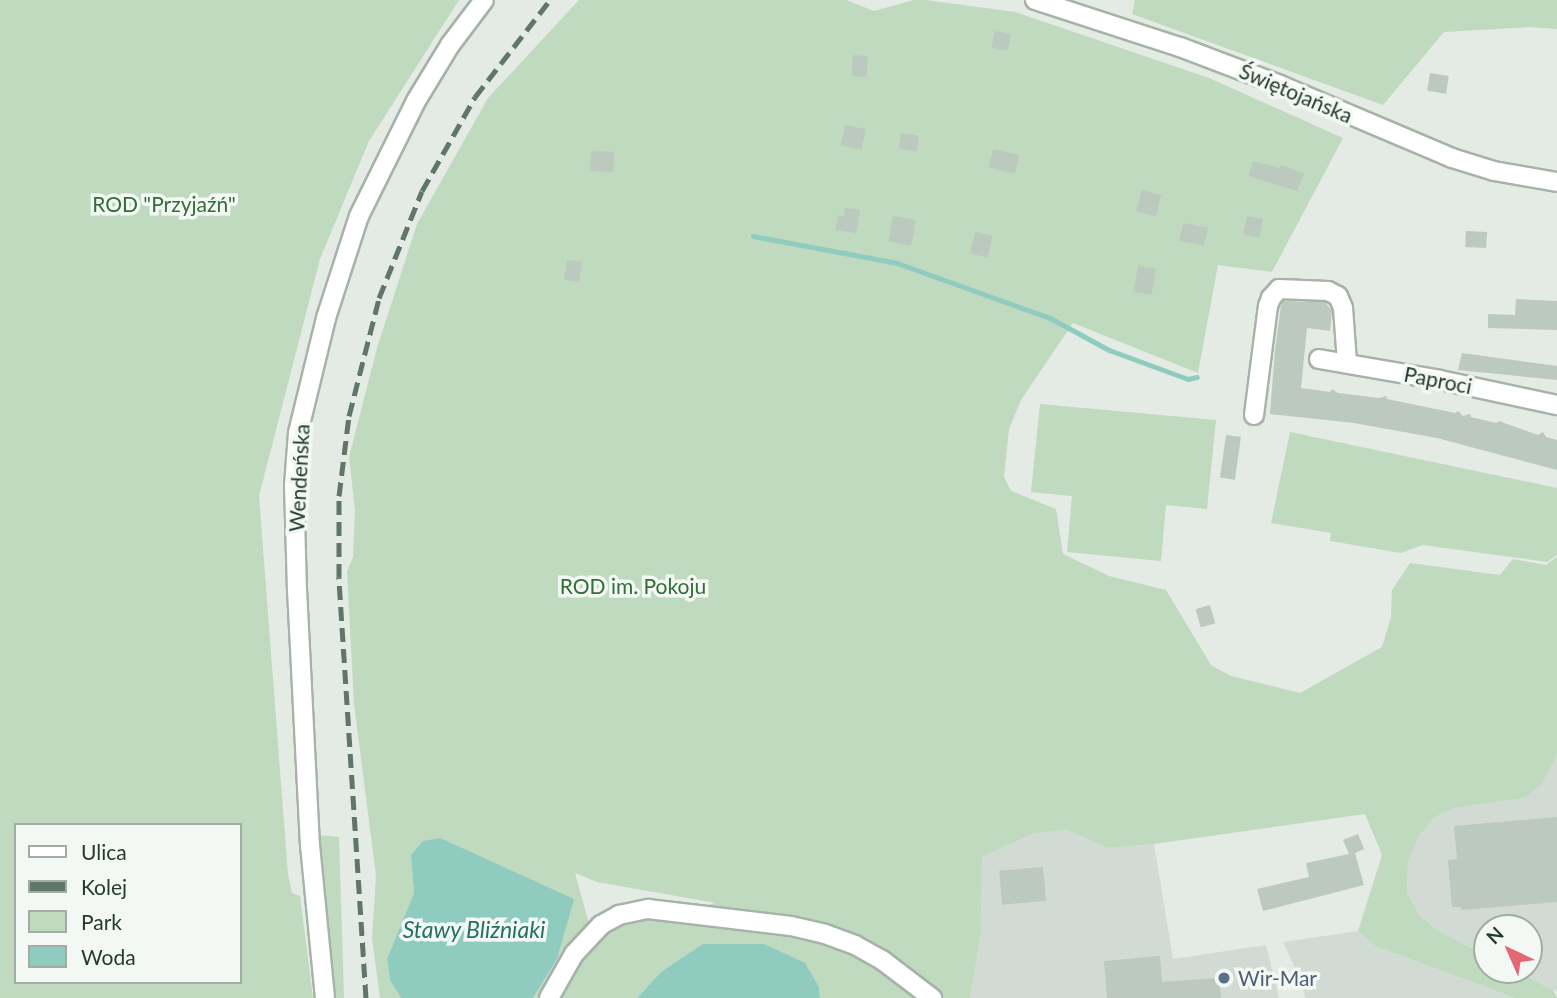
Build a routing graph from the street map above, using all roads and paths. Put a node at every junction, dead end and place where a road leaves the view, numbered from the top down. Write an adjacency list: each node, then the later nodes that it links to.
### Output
1 (484, 0): 8 (street, Wendeńska)
2 (1035, 0): 3 (street, Świętojańska)
3 (1557, 182)
4 (1319, 359): 5 (street, Paproci)
5 (1347, 363): 6 (street, Paproci); 7 (street)
6 (1557, 405)
7 (1254, 415)
8 (325, 998)
9 (550, 998): 10 (street)
10 (932, 998)

